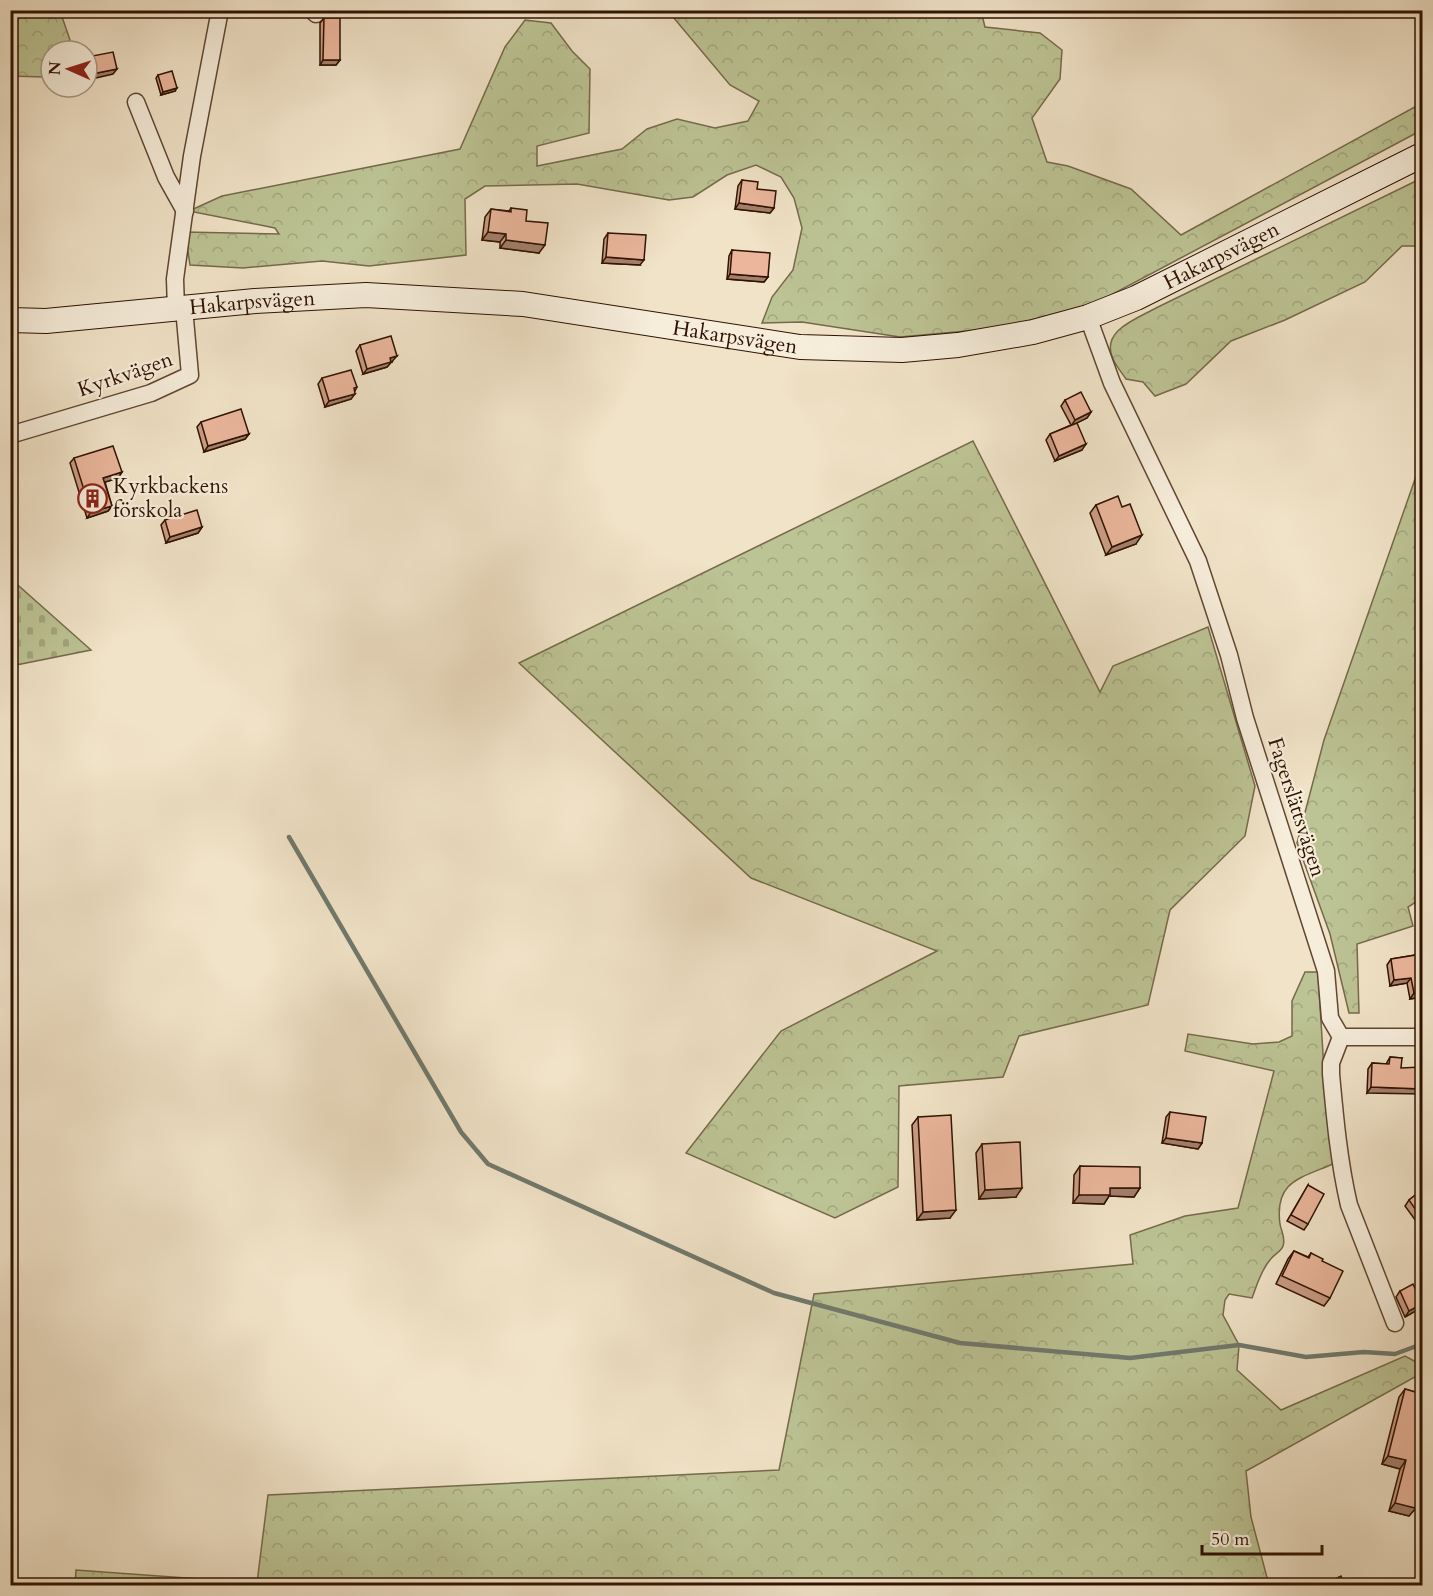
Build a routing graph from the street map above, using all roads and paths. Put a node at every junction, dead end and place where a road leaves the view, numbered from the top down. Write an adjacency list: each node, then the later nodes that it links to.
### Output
1 (220, 10): 4 (street)
2 (136, 102): 4 (street)
3 (1422, 155): 6 (street, Hakarpsvägen)
4 (185, 211): 5 (street)
5 (180, 309): 6 (street, Hakarpsvägen); 7 (street, Hakarpsvägen); 8 (street, Kyrkvägen)
6 (1088, 317): 9 (street, Fagerslättsvägen)
7 (10, 320)
8 (10, 435)
9 (1341, 1037): 10 (street); 11 (street)
10 (1422, 1037)
11 (1395, 1323)

